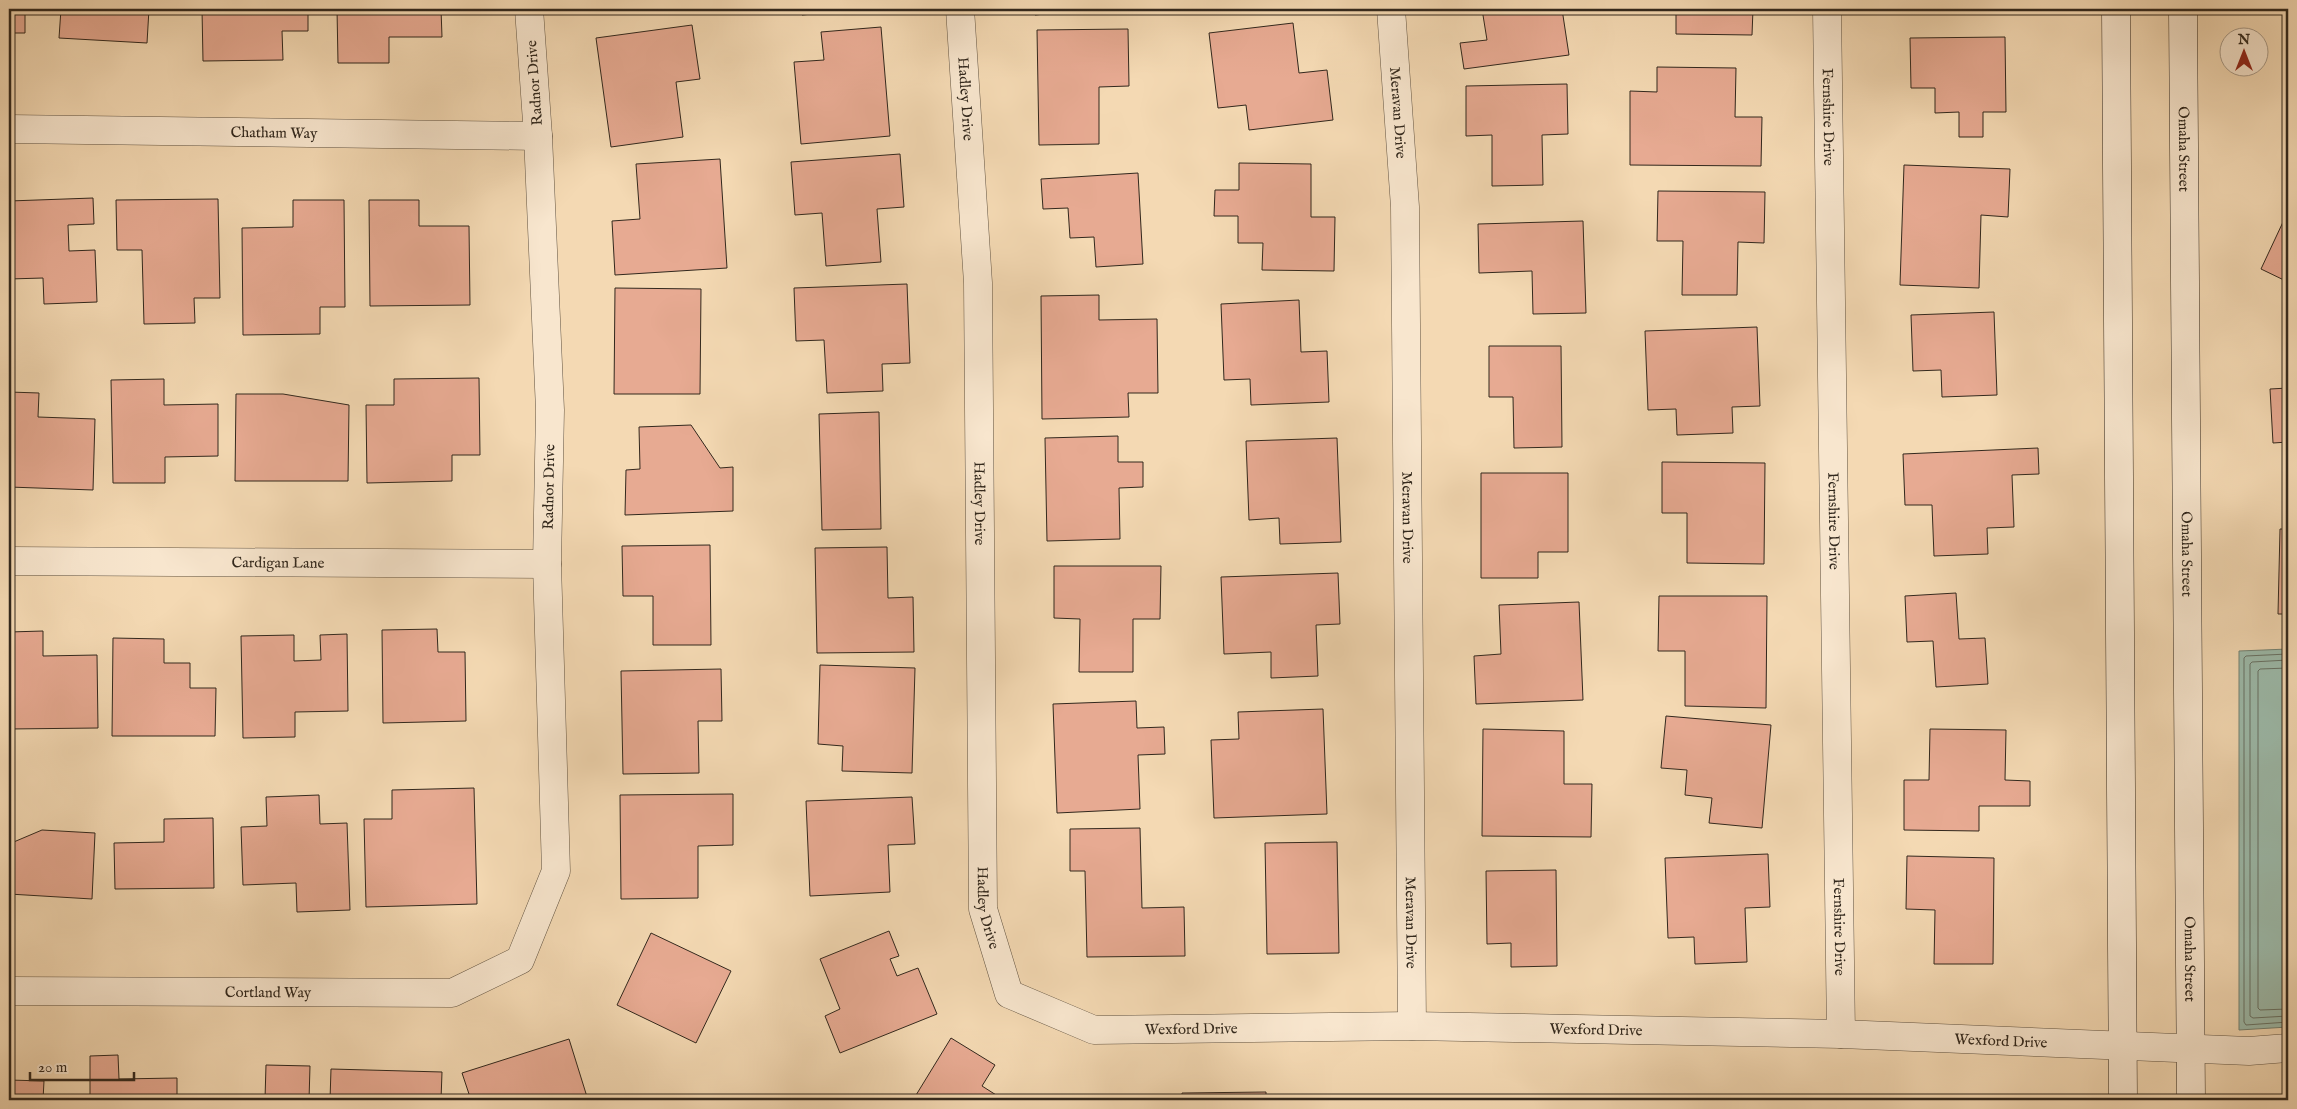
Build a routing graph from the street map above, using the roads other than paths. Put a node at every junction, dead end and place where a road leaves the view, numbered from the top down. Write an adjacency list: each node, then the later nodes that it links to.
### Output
1 (529, 9): 8 (street, Radnor Drive)
2 (960, 9): 13 (street, Hadley Drive)
3 (1391, 9): 14 (street, Meravan Drive)
4 (1827, 9): 15 (street, Fernshire Drive)
5 (2116, 9): 16 (street)
6 (2183, 9): 17 (street, Omaha Street)
7 (9, 129): 8 (street, Chatham Way)
8 (538, 136): 10 (street, Radnor Drive)
9 (9, 561): 10 (street, Cardigan Lane)
10 (547, 564): 11 (street, Radnor Drive)
11 (520, 960): 12 (street, Cortland Way)
12 (9, 991)
13 (1009, 994): 14 (street, Wexford Drive)
14 (1412, 1026): 15 (street, Wexford Drive)
15 (1841, 1034): 16 (street, Wexford Drive)
16 (2122, 1046): 17 (street, Wexford Drive); 19 (street)
17 (2190, 1048): 18 (street, Wexford Drive); 20 (street, Omaha Street)
18 (2288, 1048)
19 (2123, 1100)
20 (2191, 1100)

